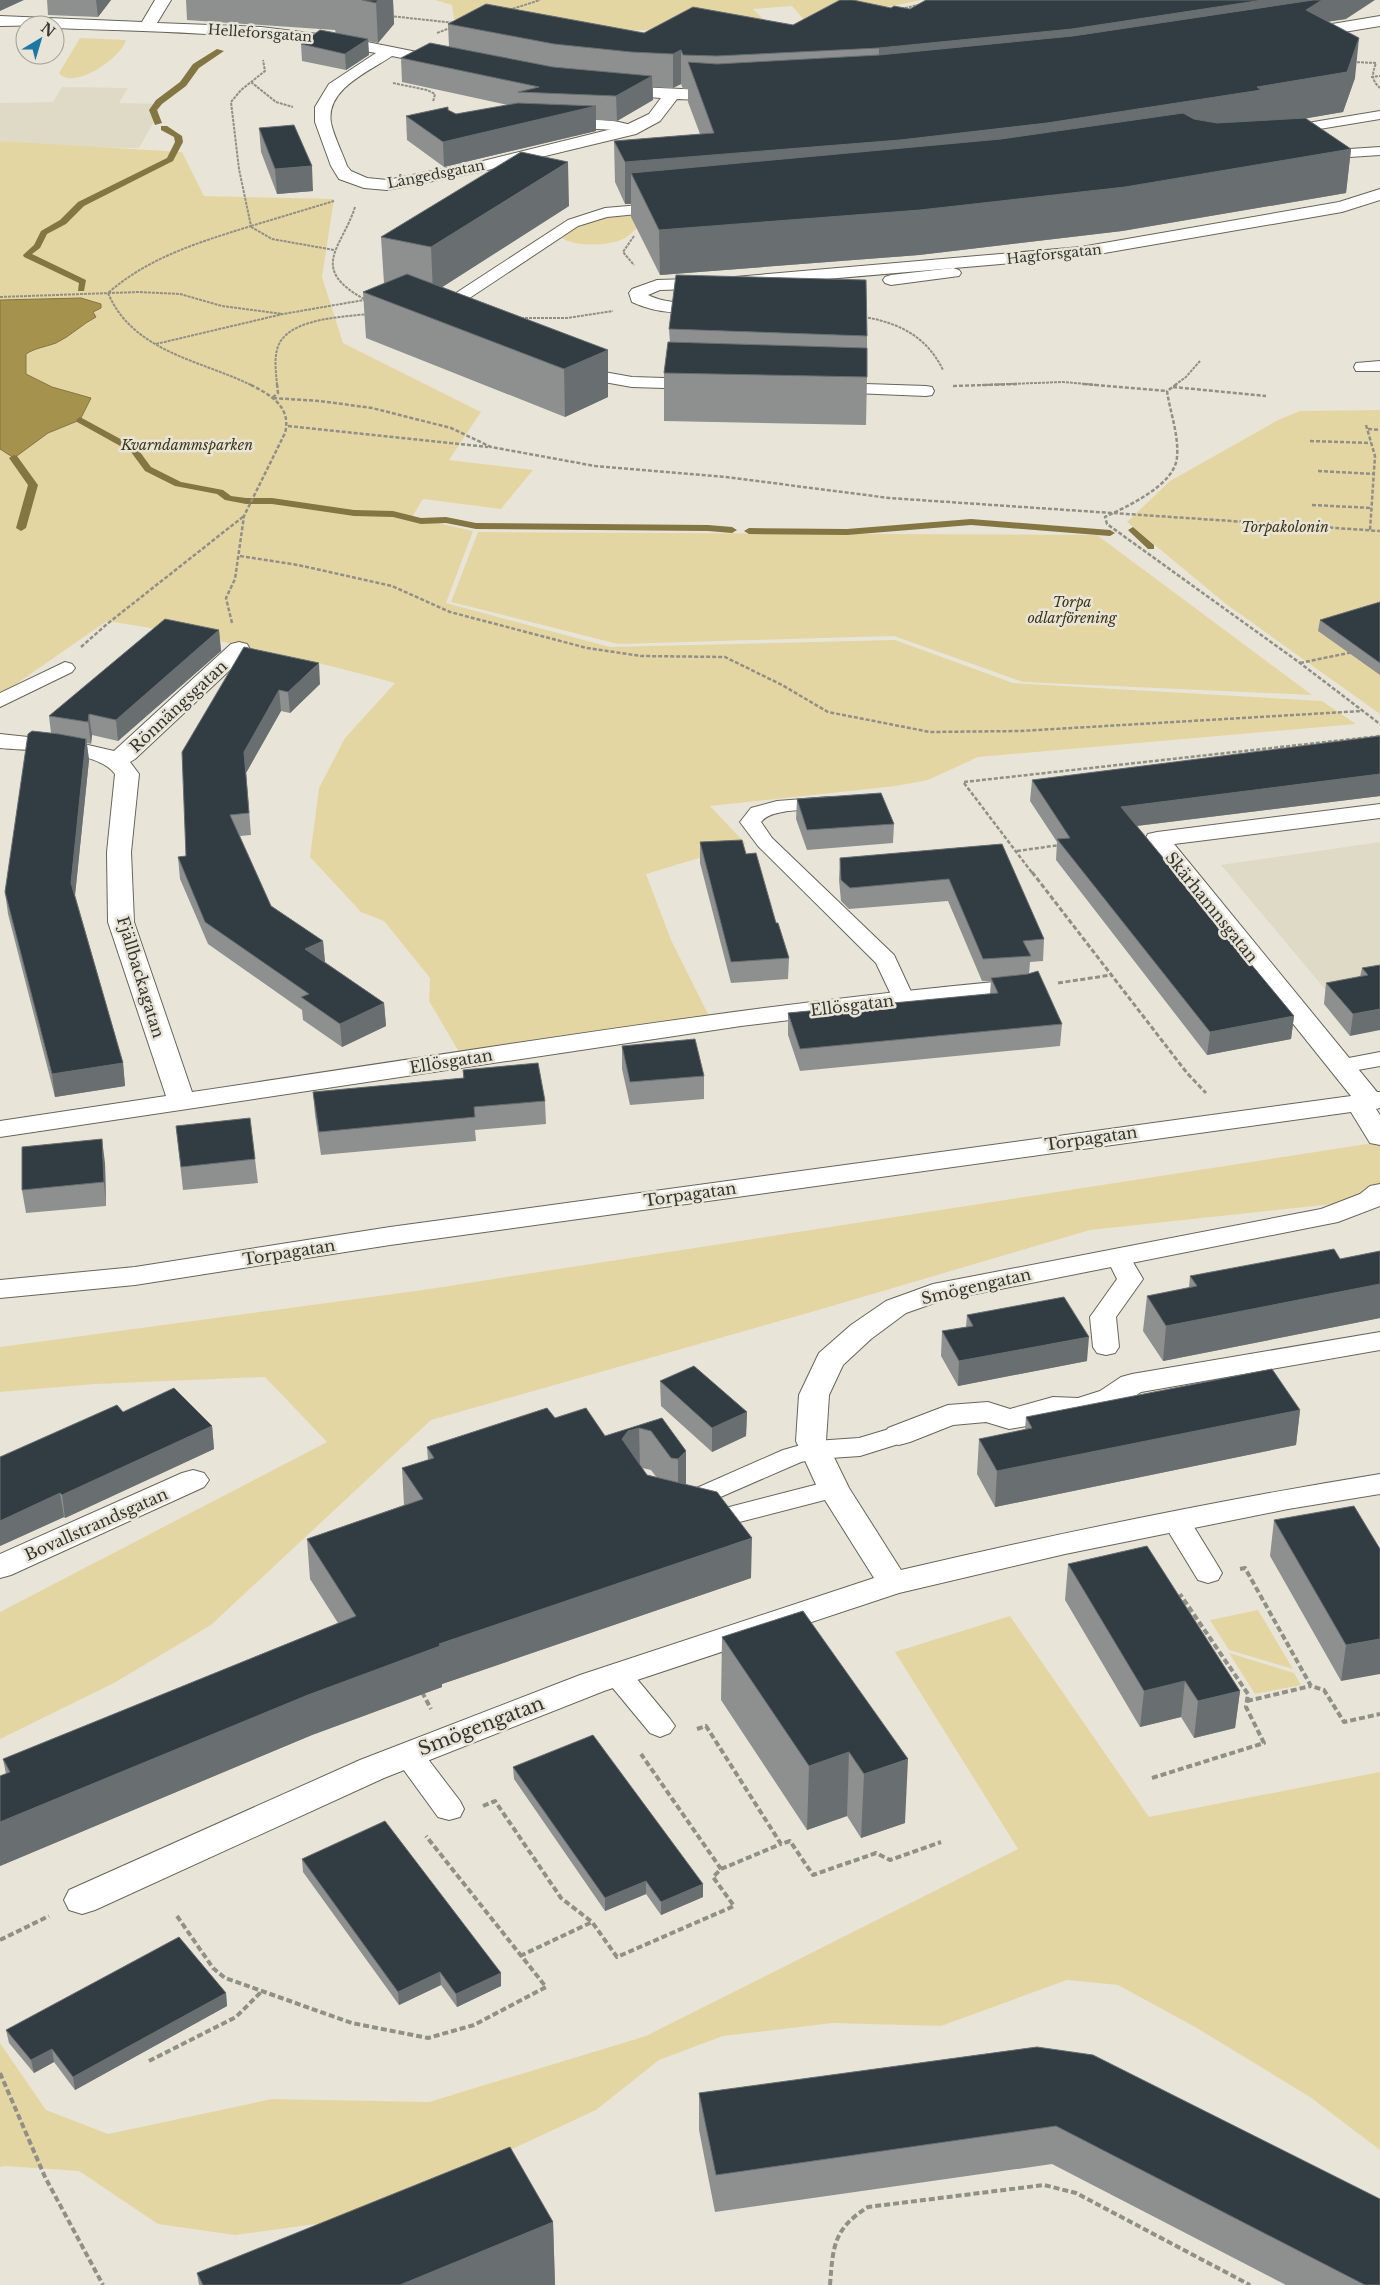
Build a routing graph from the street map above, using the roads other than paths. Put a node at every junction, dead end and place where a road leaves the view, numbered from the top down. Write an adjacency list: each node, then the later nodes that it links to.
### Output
1 (162, 0): 4 (street)
2 (0, 21): 4 (street, Helleforsgatan)
3 (1380, 21): 5 (street)
4 (147, 26): 6 (street, Helleforsgatan)
5 (1284, 37)
6 (390, 51): 7 (street, Helleforsgatan); 13 (street, Långedsgatan)
7 (457, 64)
8 (603, 90): 9 (street)
9 (671, 95): 10 (street); 13 (street, Långedsgatan)
10 (744, 96)
11 (1380, 115): 14 (lane)
12 (546, 123): 13 (lane)
13 (630, 130)
14 (1268, 134)
15 (1380, 151): 16 (lane)
16 (1301, 156)
17 (1380, 194): 21 (street, Hagforsgatan)
18 (679, 207): 22 (lane)
19 (953, 273): 20 (lane)
20 (891, 280)
21 (645, 302)
22 (464, 323)
23 (559, 366): 26 (lane)
24 (1380, 366): 25 (lane)
25 (1362, 367)
26 (710, 384)
27 (818, 388): 28 (lane)
28 (926, 391)
29 (239, 649): 33 (street, Rönnängsgatan)
30 (66, 668): 31 (lane)
31 (0, 701)
32 (0, 741): 33 (street)
33 (115, 760): 41 (street, Fjällbackagatan)
34 (846, 801): 37 (lane, Ellösgatan)
35 (1380, 811): 39 (street, Skärhamnsgatan)
36 (1026, 987): 37 (street, Ellösgatan)
37 (903, 998): 41 (street, Ellösgatan)
38 (1380, 1058): 39 (lane)
39 (1341, 1066): 40 (street, Skärhamnsgatan)
40 (1370, 1101): 43 (street); 46 (street, Torpagatan)
41 (182, 1103): 42 (street, Ellösgatan)
42 (0, 1129)
43 (1380, 1137)
44 (1380, 1192): 45 (street, Smögengatan)
45 (1118, 1257): 48 (lane); 50 (street, Smögengatan)
46 (0, 1289)
47 (1380, 1341): 49 (street)
48 (1106, 1347)
49 (898, 1435): 50 (lane)
50 (815, 1450): 53 (street, Smögengatan); 54 (lane)
51 (193, 1480): 57 (street, Bovallstrandsgatan)
52 (1380, 1484): 56 (street, Smögengatan)
53 (834, 1489): 55 (lane); 59 (street, Smögengatan)
54 (681, 1504): 55 (street)
55 (716, 1519)
56 (1176, 1521): 58 (lane); 59 (street, Smögengatan)
57 (0, 1567)
58 (1208, 1573)
59 (893, 1583): 60 (street, Smögengatan)
60 (617, 1674): 61 (lane); 62 (street, Smögengatan)
61 (653, 1737)
62 (408, 1754): 63 (lane); 64 (street, Smögengatan)
63 (453, 1816)
64 (82, 1900)

